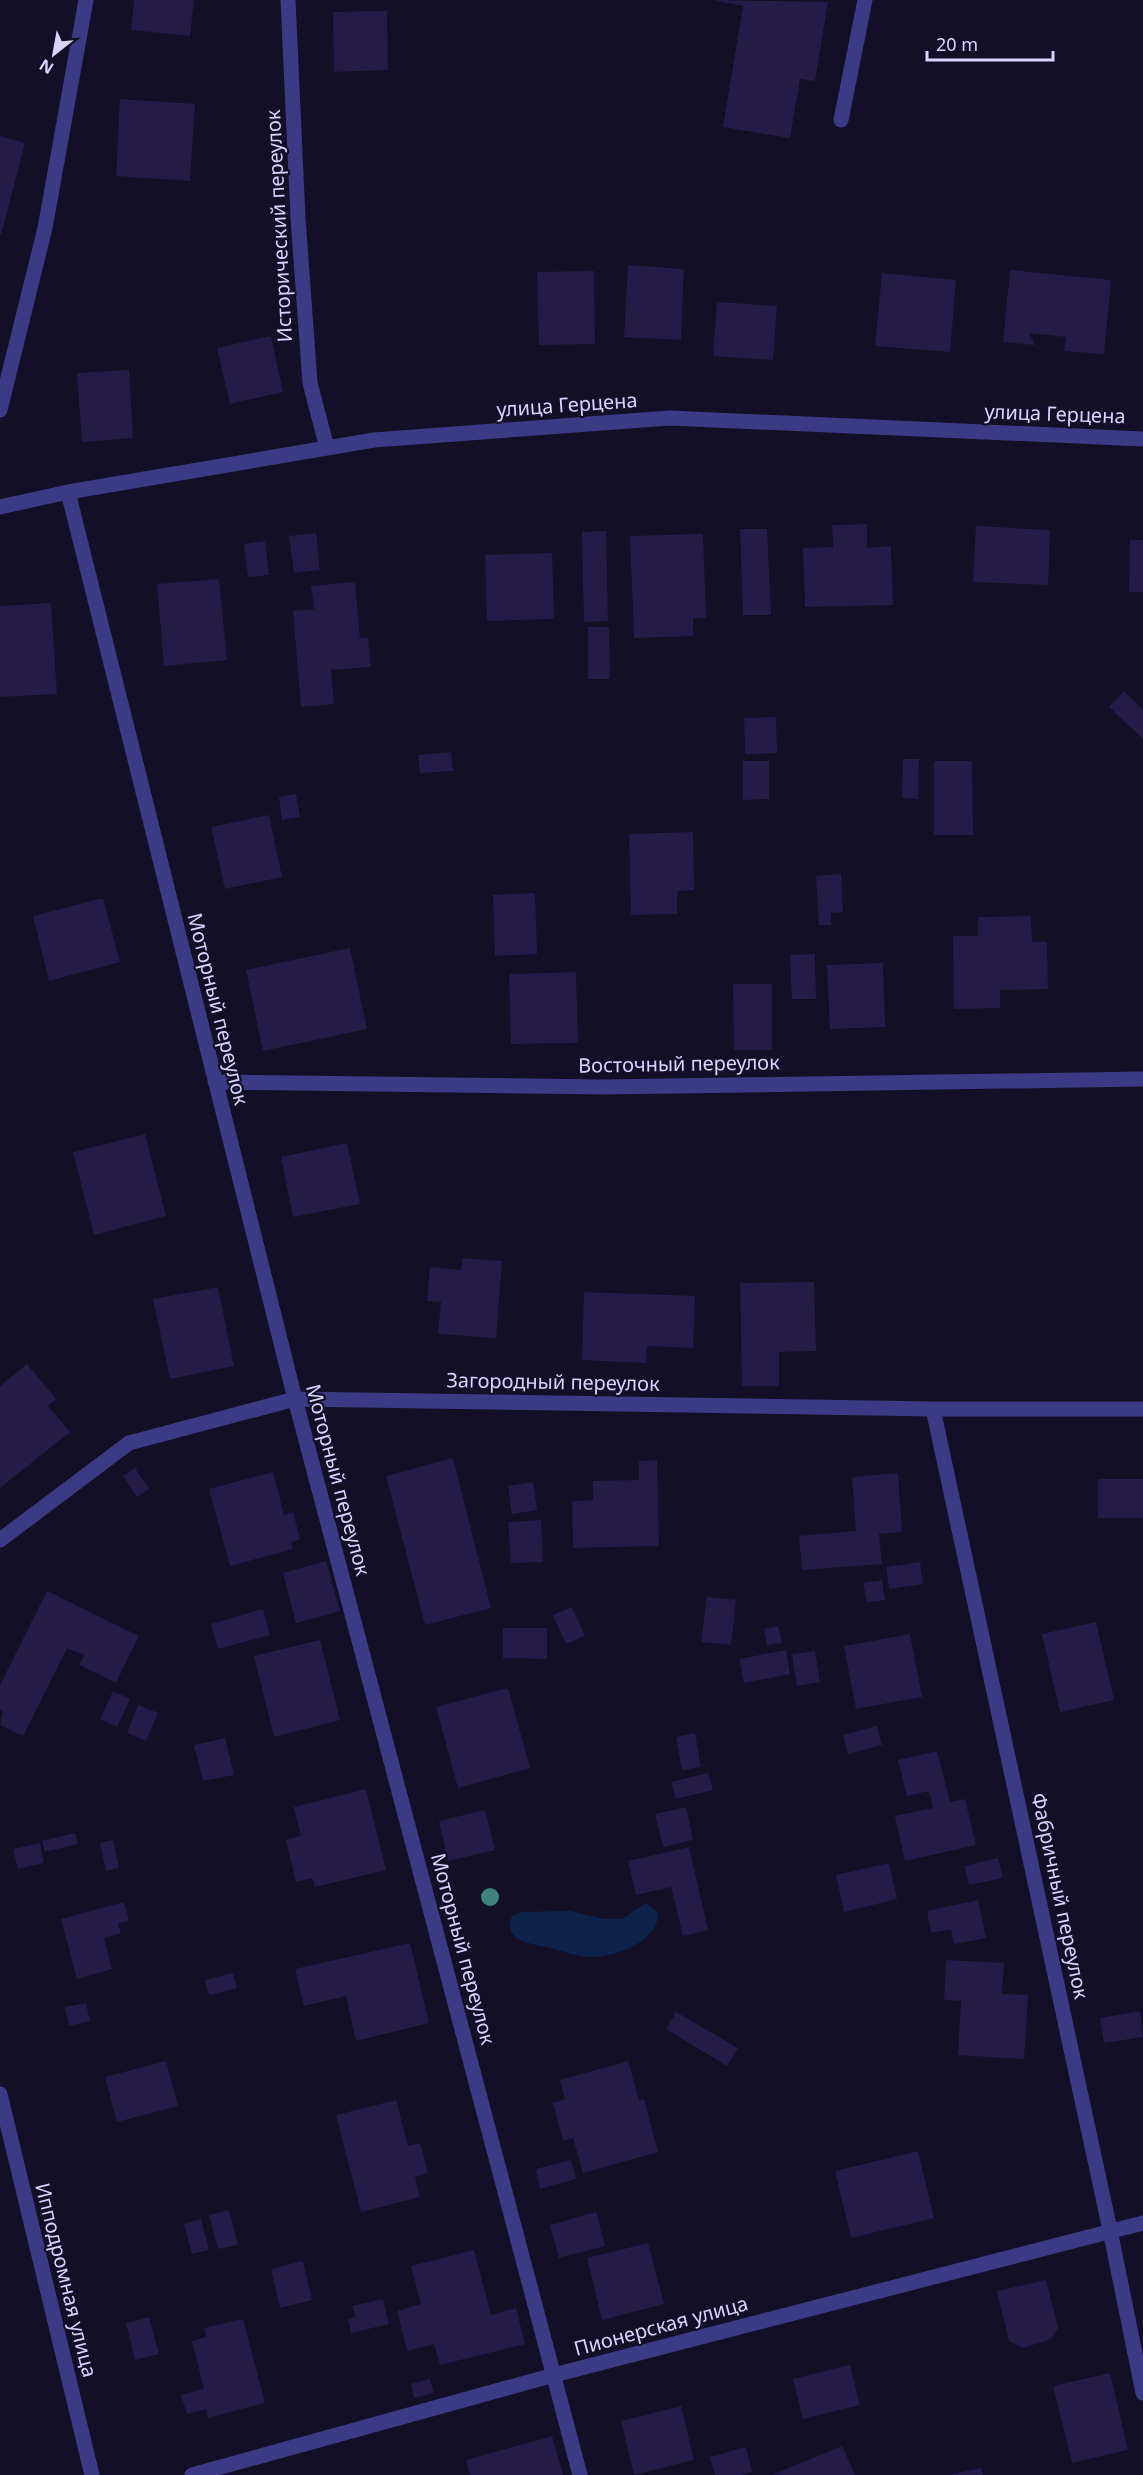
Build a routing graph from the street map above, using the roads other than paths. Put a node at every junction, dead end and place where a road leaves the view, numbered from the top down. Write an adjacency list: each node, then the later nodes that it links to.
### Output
1 (86, 0): 5 (street)
2 (288, 0): 7 (street, Исторический переулок)
3 (865, 0): 4 (street)
4 (841, 120)
5 (0, 411)
6 (1143, 439): 7 (street, улица Герцена)
7 (327, 448): 8 (street, улица Герцена)
8 (68, 492): 9 (street, улица Герцена); 11 (street, Моторный переулок)
9 (0, 507)
10 (1143, 1079): 11 (street, Восточный переулок)
11 (215, 1082): 12 (street, Моторный переулок)
12 (295, 1399): 13 (street, Загородный переулок); 15 (street, Загородный переулок); 19 (street, Моторный переулок)
13 (933, 1409): 14 (street, Загородный переулок); 18 (street, Фабричный переулок)
14 (1143, 1409)
15 (0, 1540)
16 (0, 2094): 21 (street, Ипподромная улица)
17 (1143, 2223): 18 (street, Пионерская улица)
18 (1110, 2230): 19 (street, Пионерская улица); 20 (street, Фабричный переулок)
19 (554, 2375): 22 (street, Пионерская улица); 23 (street, Моторный переулок)
20 (1143, 2393)
21 (92, 2475)
22 (192, 2475)
23 (580, 2475)

